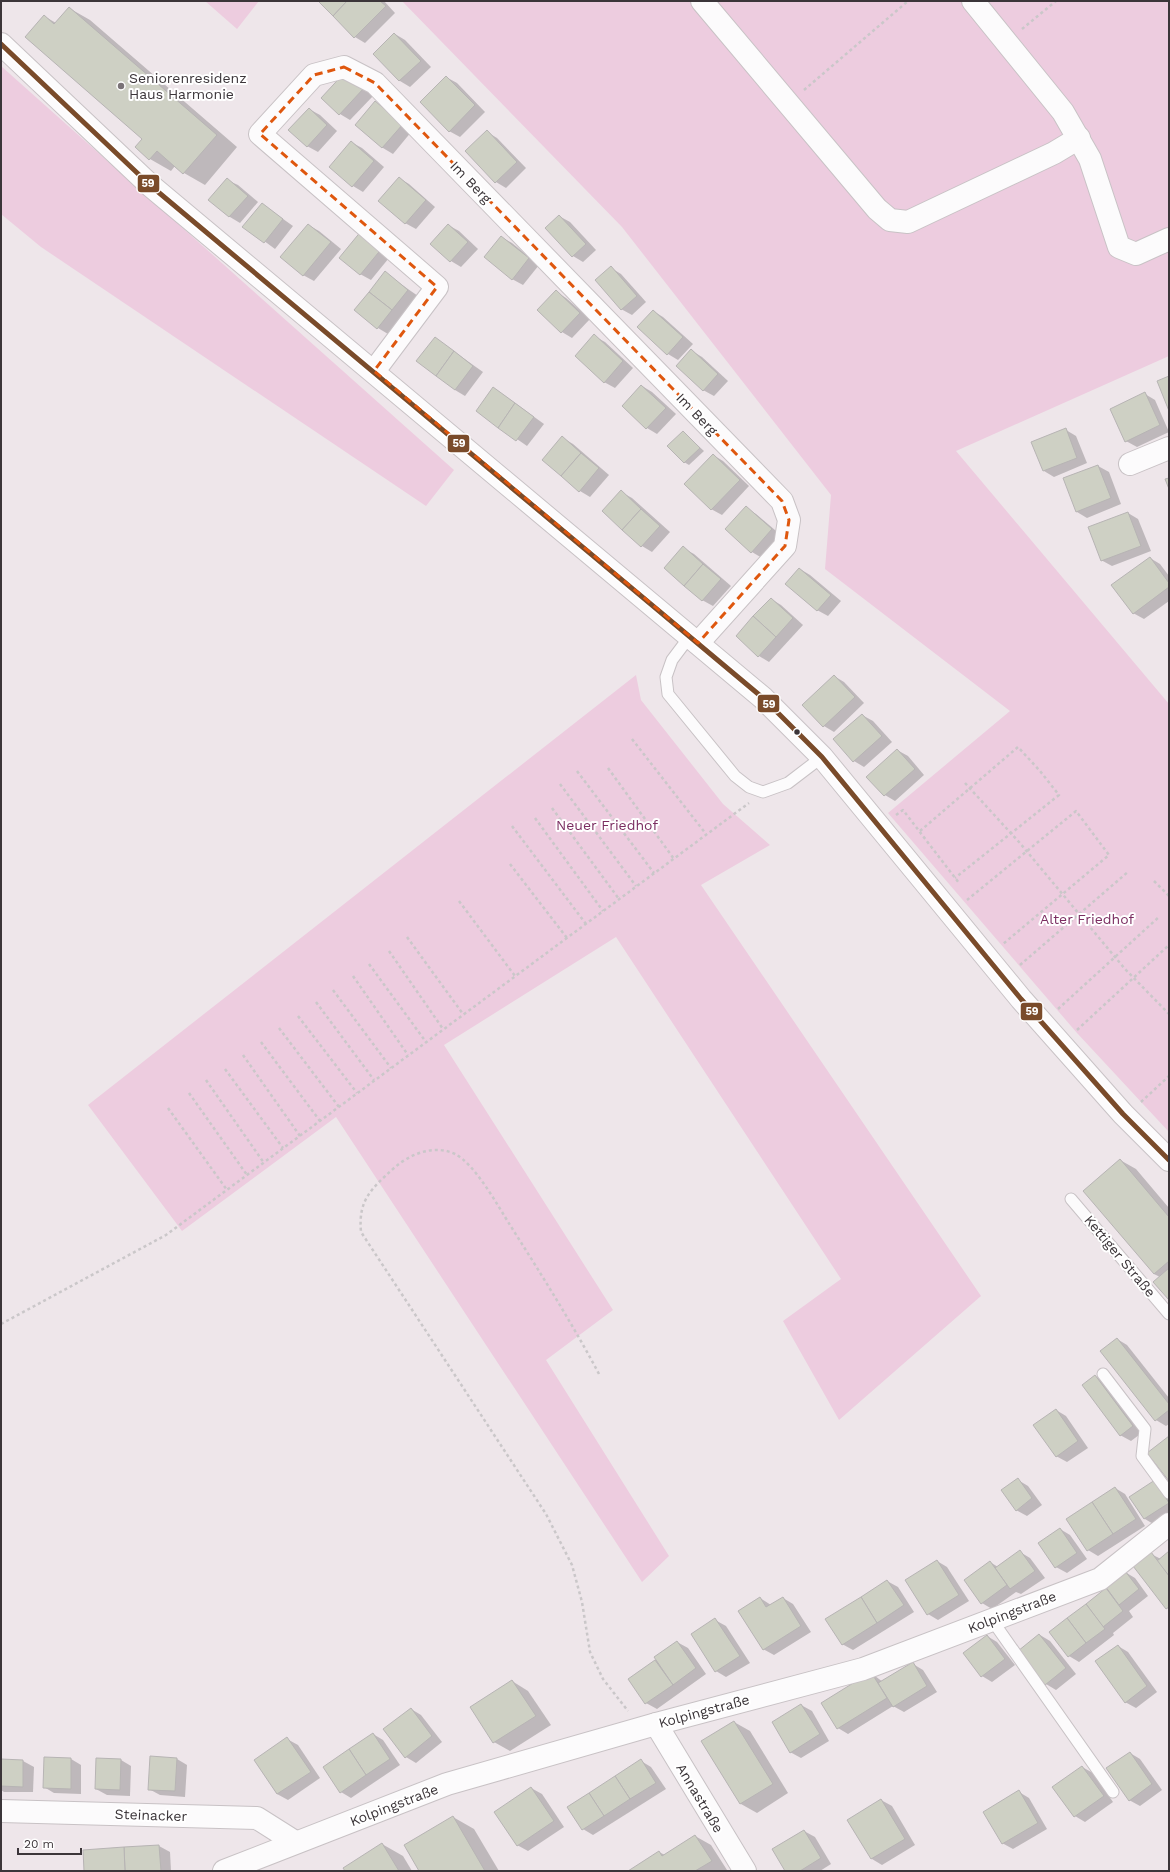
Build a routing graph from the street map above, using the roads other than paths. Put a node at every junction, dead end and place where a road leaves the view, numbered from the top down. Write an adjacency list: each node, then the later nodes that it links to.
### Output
1 (702, 1): 4 (street)
2 (972, 1): 4 (street)
3 (1, 44): 6 (street)
4 (1079, 138): 5 (street)
5 (1169, 239)
6 (374, 372): 9 (street); 9 (street, Im Berg)
7 (1169, 448): 8 (street)
8 (1130, 464)
9 (694, 640): 10 (street); 10 (lane)
10 (822, 757): 11 (street)
11 (1169, 1160)
12 (1071, 1199): 13 (lane, Kettiger Straße)
13 (1169, 1314)
14 (1103, 1374): 15 (lane)
15 (1169, 1493)
16 (1169, 1524): 17 (street, Kolpingstraße)
17 (992, 1620): 18 (street, Kolpingstraße); 19 (lane)
18 (649, 1726): 21 (street, Kolpingstraße); 23 (street, Annastraße)
19 (1113, 1792)
20 (1, 1811): 21 (street, Steinacker)
21 (295, 1842): 22 (street, Kolpingstraße)
22 (224, 1871)
23 (745, 1871)

